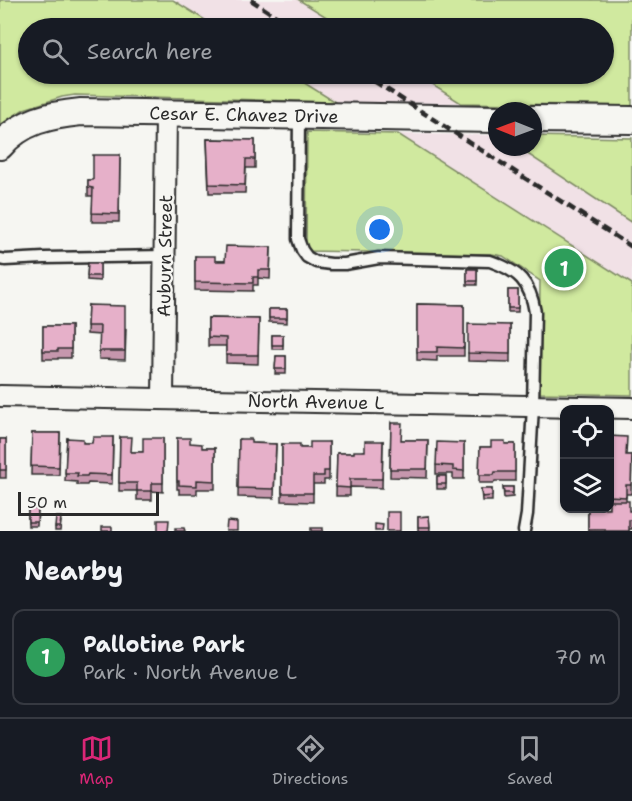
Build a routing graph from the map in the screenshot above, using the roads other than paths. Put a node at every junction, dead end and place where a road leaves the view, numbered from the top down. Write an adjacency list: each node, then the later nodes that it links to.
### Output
1 (166, 113): 2 (street, Cesar E. Chavez Drive); 6 (street, Cesar E. Chavez Drive); 7 (street, Auburn Street)
2 (299, 116): 3 (street, Cesar E. Chavez Drive); 11 (lane)
3 (488, 119)
4 (542, 119): 5 (street)
5 (632, 120)
6 (0, 146)
7 (165, 256): 8 (lane); 10 (street, Auburn Street)
8 (0, 259)
9 (0, 396): 10 (street, North Avenue L)
10 (163, 399): 11 (street, North Avenue L)
11 (533, 406): 12 (street, North Avenue L); 13 (lane)
12 (632, 408)
13 (524, 531)

